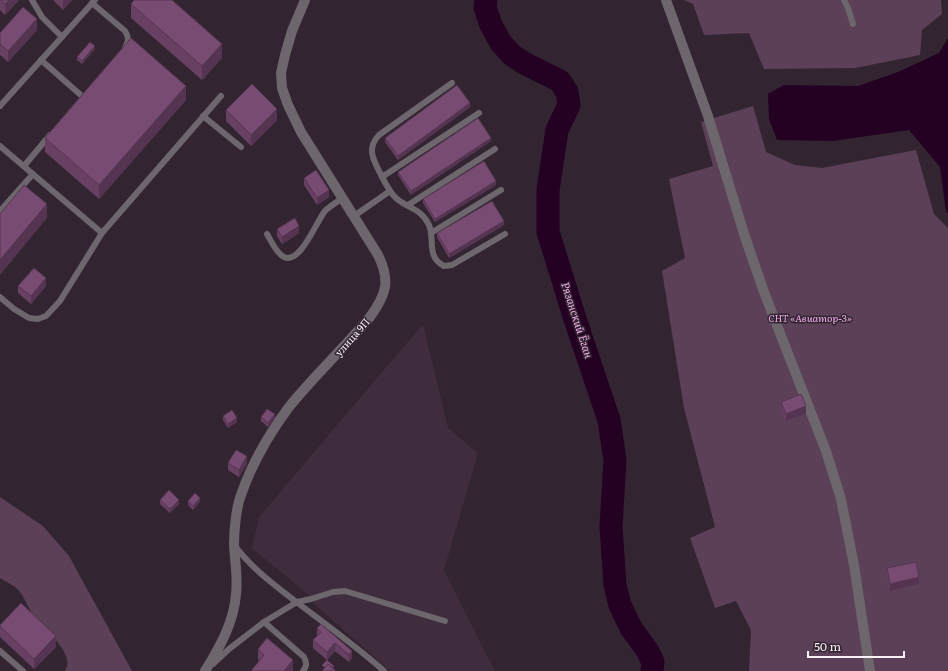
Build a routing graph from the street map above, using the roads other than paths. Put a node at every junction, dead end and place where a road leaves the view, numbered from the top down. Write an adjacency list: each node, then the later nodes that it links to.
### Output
1 (32, 0): 7 (lane)
2 (305, 0): 27 (street, улица 9П)
3 (666, 0): 45 (street)
4 (844, 0): 6 (lane)
5 (93, 1): 7 (lane); 8 (lane)
6 (853, 24)
7 (62, 37): 9 (lane)
8 (119, 55)
9 (41, 60): 13 (lane); 15 (lane)
10 (452, 83): 24 (lane)
11 (88, 91): 13 (lane)
12 (221, 96): 17 (lane)
13 (83, 97): 14 (lane)
14 (78, 102)
15 (0, 106)
16 (478, 113): 24 (lane)
17 (203, 116): 20 (lane); 31 (lane)
18 (53, 132): 22 (lane)
19 (0, 146): 22 (lane)
20 (241, 147)
21 (495, 149): 28 (lane)
22 (24, 166): 23 (lane)
23 (33, 174): 29 (lane); 31 (lane)
24 (382, 178): 26 (lane)
25 (501, 190): 32 (lane)
26 (390, 191): 28 (lane); 30 (lane)
27 (343, 198): 30 (street, улица 9П); 33 (lane)
28 (408, 205): 32 (lane)
29 (0, 211)
30 (354, 216): 36 (street, улица 9П)
31 (102, 233): 35 (lane)
32 (431, 233): 34 (lane)
33 (267, 234)
34 (504, 234)
35 (0, 297)
36 (234, 545): 37 (lane); 42 (street, улица 9П)
37 (297, 602): 38 (lane); 39 (lane); 44 (lane)
38 (445, 621)
39 (264, 622): 42 (lane); 43 (lane)
40 (0, 651): 41 (lane)
41 (23, 671)
42 (205, 671)
43 (303, 671)
44 (384, 671)
45 (870, 671)

